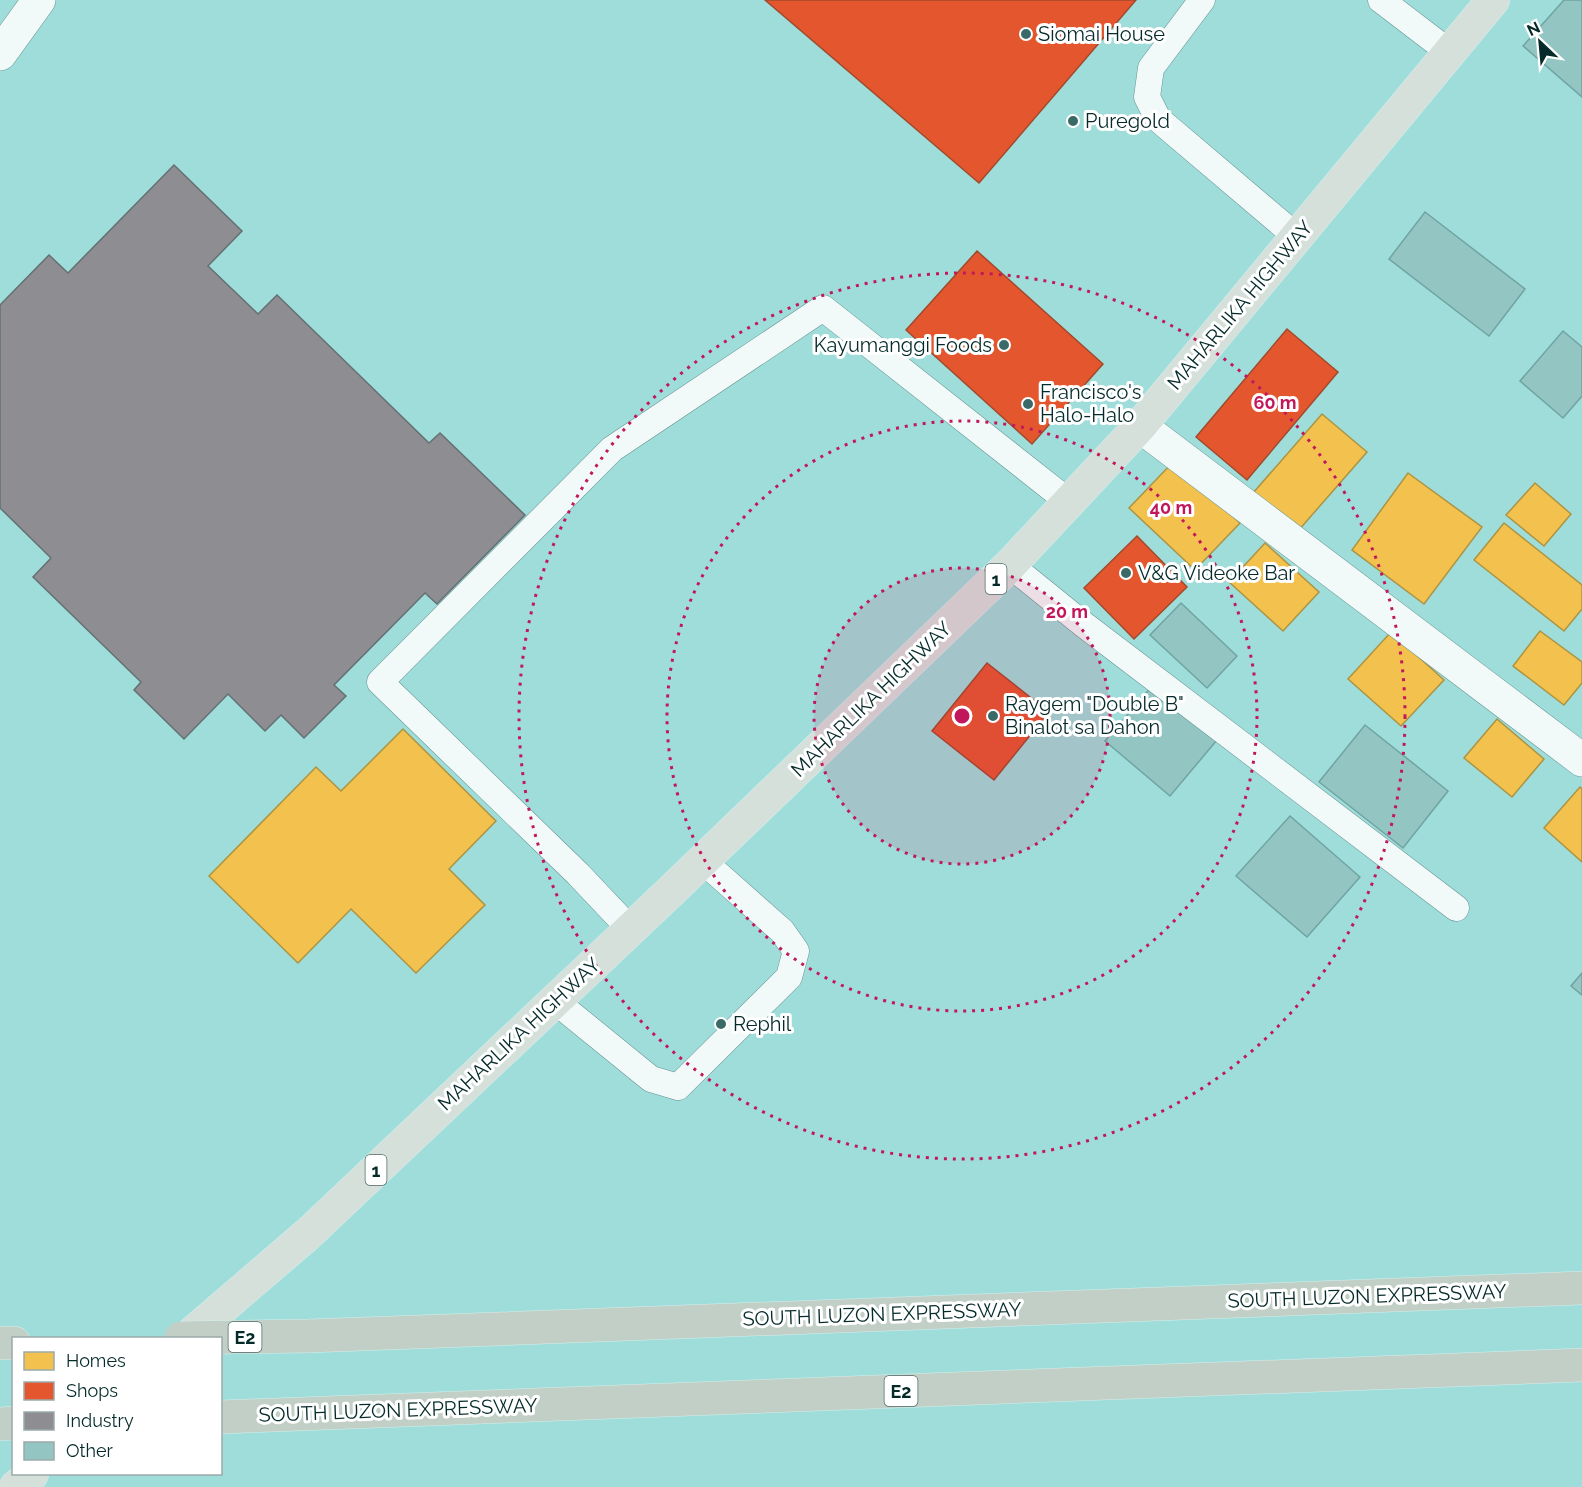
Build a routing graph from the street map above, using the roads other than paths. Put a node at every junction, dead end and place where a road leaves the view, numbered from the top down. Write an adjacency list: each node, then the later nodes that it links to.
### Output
1 (39, 0): 6 (street)
2 (1202, 0): 7 (lane)
3 (1381, 0): 5 (lane)
4 (1493, 0): 5 (main road, MAHARLIKA HIGHWAY / 1)
5 (1449, 52): 7 (main road, MAHARLIKA HIGHWAY / 1)
6 (0, 54)
7 (1297, 237): 8 (main road, MAHARLIKA HIGHWAY / 1)
8 (1140, 426): 9 (main road, MAHARLIKA HIGHWAY / 1); 11 (street)
9 (1069, 502): 10 (main road, MAHARLIKA HIGHWAY / 1); 14 (lane)
10 (1010, 565): 12 (main road, MAHARLIKA HIGHWAY / 1); 13 (lane)
11 (1582, 760)
12 (703, 861): 14 (main road, MAHARLIKA HIGHWAY / 1); 15 (lane)
13 (1456, 908)
14 (630, 929): 15 (main road, MAHARLIKA HIGHWAY / 1)
15 (555, 1000): 17 (main road, MAHARLIKA HIGHWAY / 1)
16 (1582, 1288): 18 (highway, SOUTH LUZON EXPRESSWAY / E2, bridge)
17 (188, 1337)
18 (222, 1337)
19 (1582, 1365): 20 (highway, SOUTH LUZON EXPRESSWAY / E2)
20 (222, 1417)
21 (30, 1475): 22 (main road)
22 (16, 1487)

